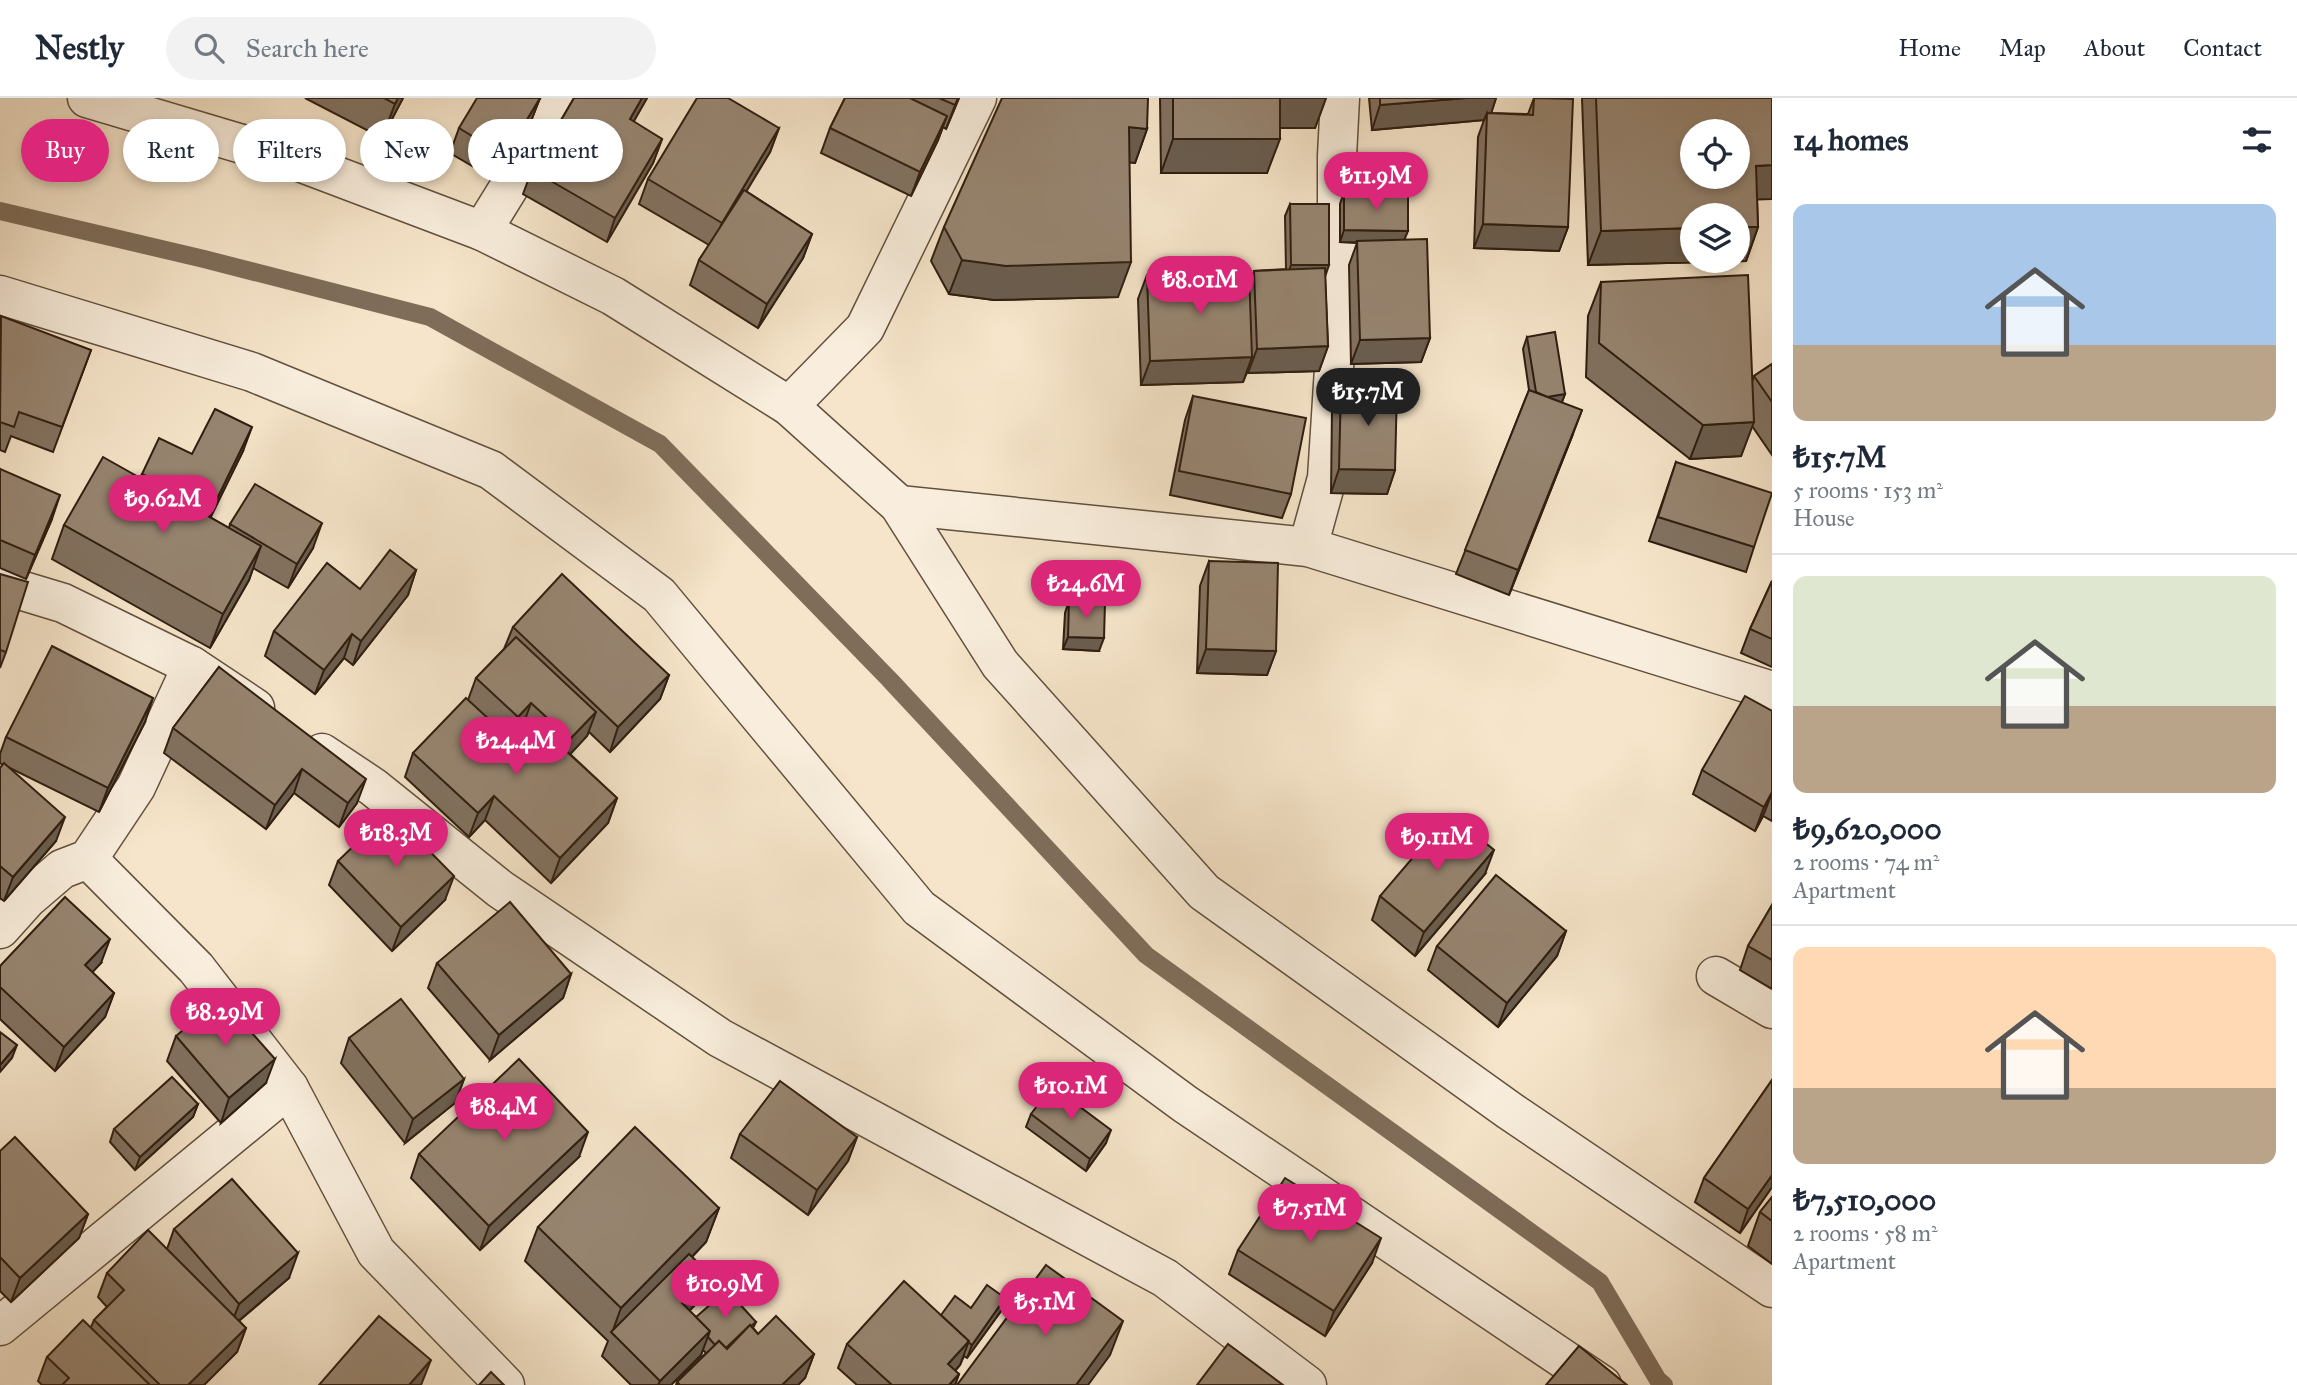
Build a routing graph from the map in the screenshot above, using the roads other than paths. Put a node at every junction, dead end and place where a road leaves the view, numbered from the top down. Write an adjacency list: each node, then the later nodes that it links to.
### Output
1 (87, 98): 5 (street)
2 (564, 98): 5 (street)
3 (977, 98): 7 (street)
4 (1340, 98): 9 (street)
5 (482, 231): 7 (street)
6 (0, 295): 22 (street)
7 (789, 406): 8 (street)
8 (899, 505): 9 (street); 18 (street)
9 (1308, 547): 12 (street)
10 (0, 584): 11 (street)
11 (192, 666): 13 (street); 21 (street)
12 (1772, 691)
13 (88, 859): 14 (street); 17 (street)
14 (0, 929)
15 (1716, 976): 16 (street)
16 (1772, 1009)
17 (289, 1088): 19 (street); 20 (street)
18 (1772, 1288)
19 (0, 1326)
20 (505, 1385)
21 (1307, 1385)
22 (1602, 1385)

